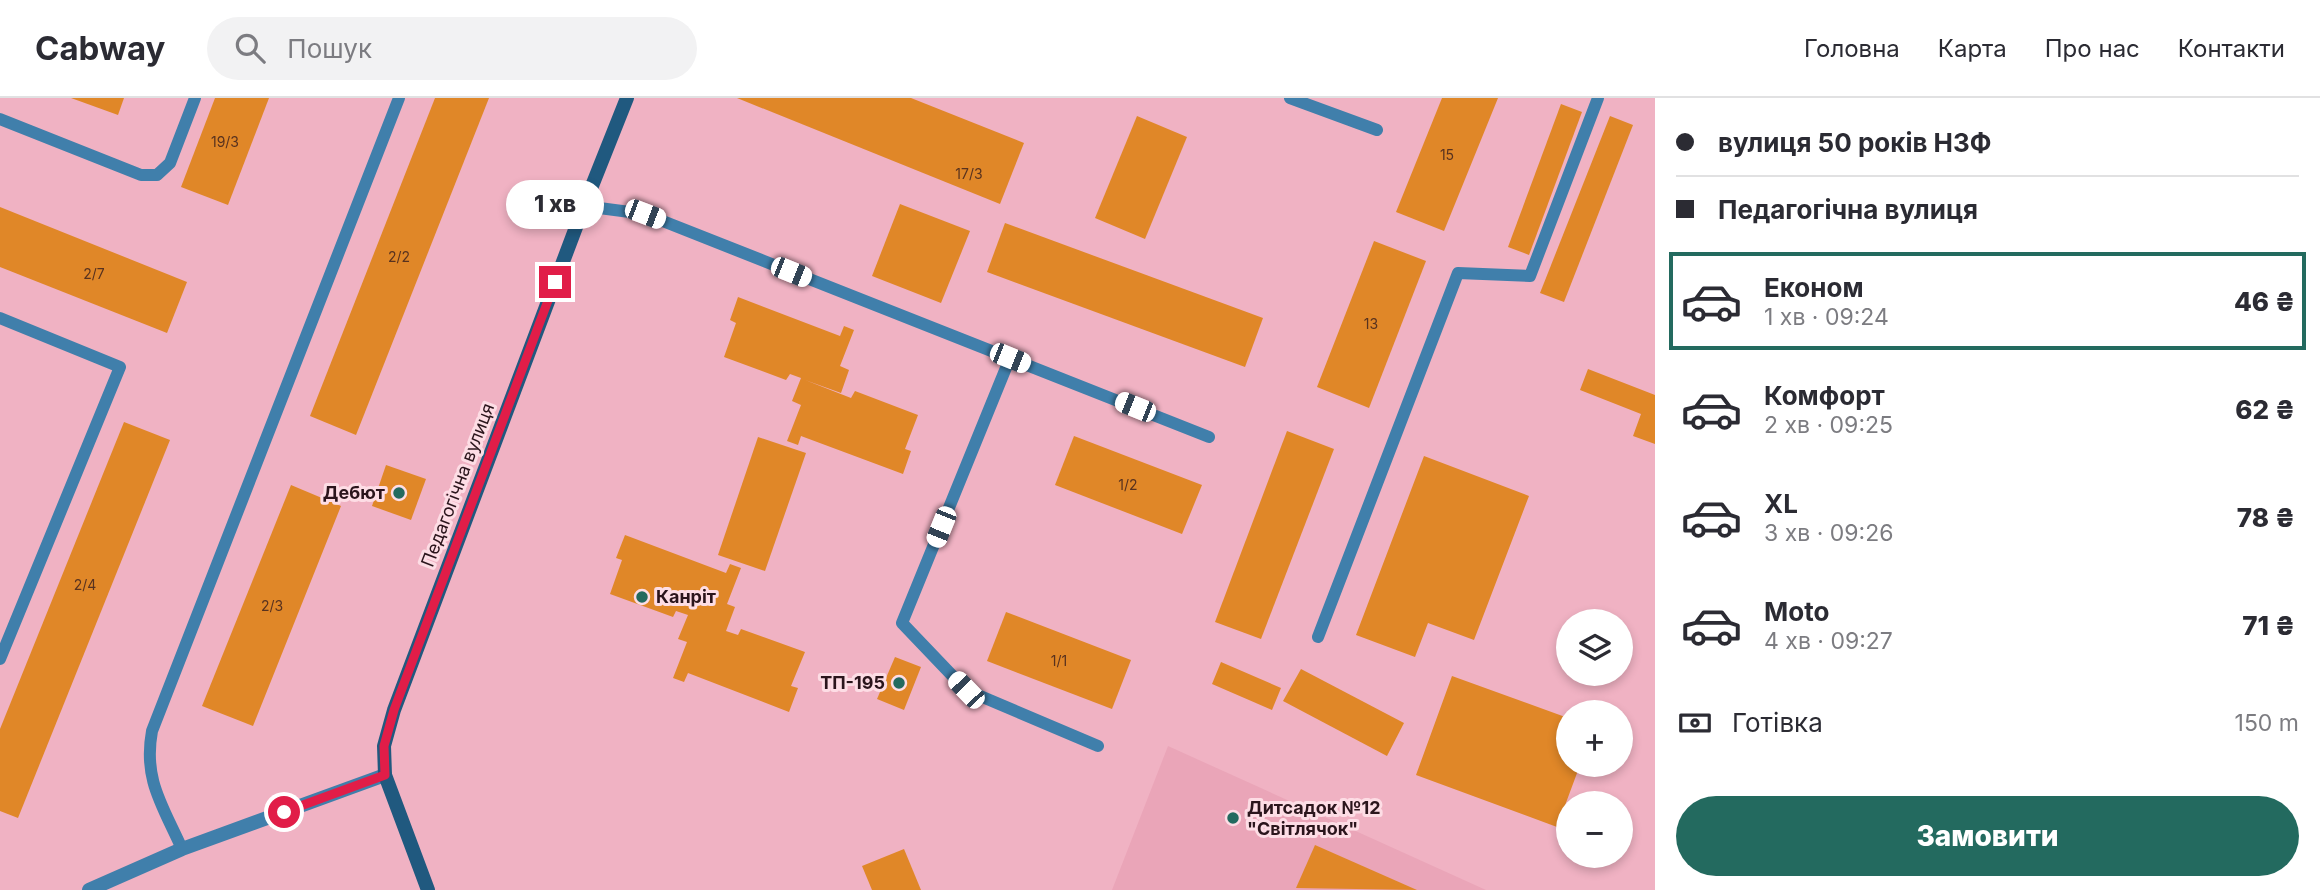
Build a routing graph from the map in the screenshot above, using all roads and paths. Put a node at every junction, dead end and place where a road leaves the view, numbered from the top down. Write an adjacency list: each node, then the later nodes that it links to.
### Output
1 (195, 98): 6 (lane)
2 (398, 98): 16 (lane)
3 (627, 98): 8 (main road, Педагогічна вулиця)
4 (1290, 98): 7 (lane)
5 (1598, 98): 12 (lane)
6 (0, 119)
7 (1377, 130)
8 (584, 206): 10 (lane); 15 (main road, Педагогічна вулиця)
9 (0, 318): 13 (lane)
10 (1010, 358): 11 (lane); 14 (lane)
11 (1209, 437)
12 (1318, 637)
13 (0, 659)
14 (1098, 746)
15 (385, 775): 16 (street); 18 (main road, Педагогічна вулиця)
16 (182, 849): 17 (street)
17 (89, 890)
18 (428, 890)

